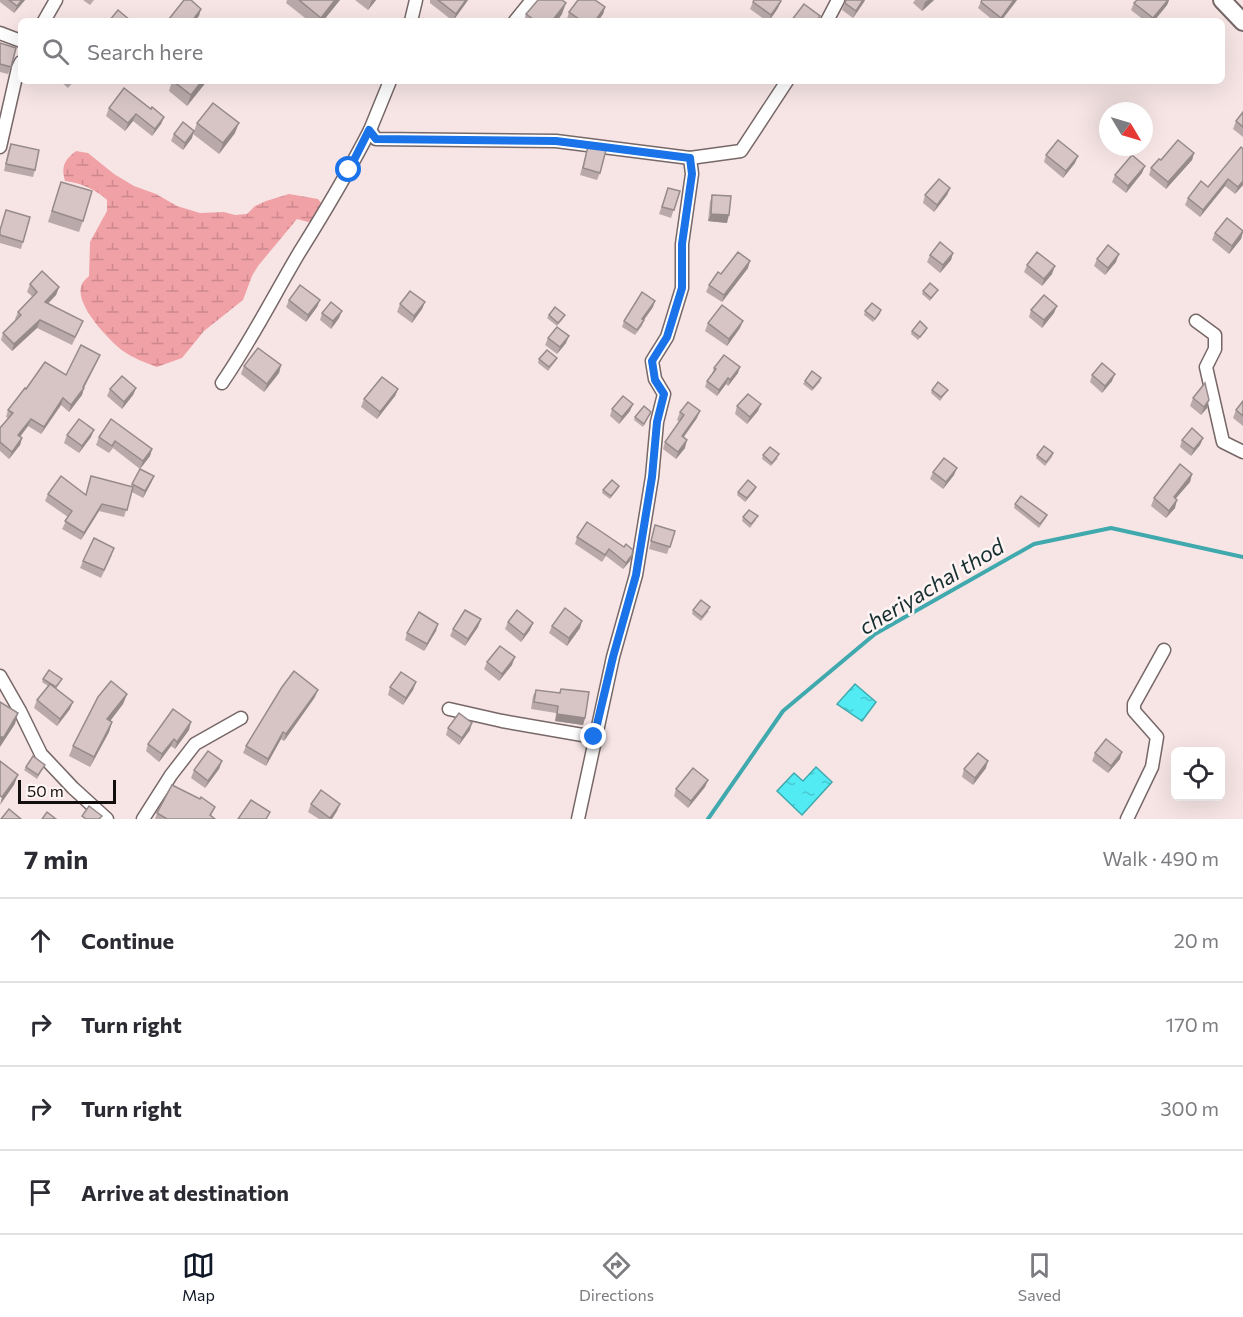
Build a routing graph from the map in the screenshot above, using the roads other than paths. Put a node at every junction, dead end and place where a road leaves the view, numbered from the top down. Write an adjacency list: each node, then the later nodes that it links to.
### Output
1 (56, 0): 6 (street)
2 (416, 0): 7 (street)
3 (532, 0): 8 (street)
4 (838, 0): 9 (street)
5 (1222, 0): 10 (main road)
6 (46, 18)
7 (412, 18)
8 (517, 18)
9 (829, 18)
10 (1243, 22)
11 (0, 33): 12 (street)
12 (18, 40)
13 (18, 68): 17 (street)
14 (389, 84): 16 (street)
15 (785, 84): 18 (street)
16 (369, 130): 18 (street); 20 (street)
17 (0, 147)
18 (690, 158): 26 (street)
19 (1196, 321): 21 (street)
20 (222, 383)
21 (1243, 452)
22 (1164, 650): 30 (street)
23 (0, 676): 27 (street)
24 (449, 709): 26 (street)
25 (241, 718): 28 (street)
26 (594, 737): 29 (street)
27 (107, 819)
28 (143, 819)
29 (578, 819)
30 (1127, 819)

